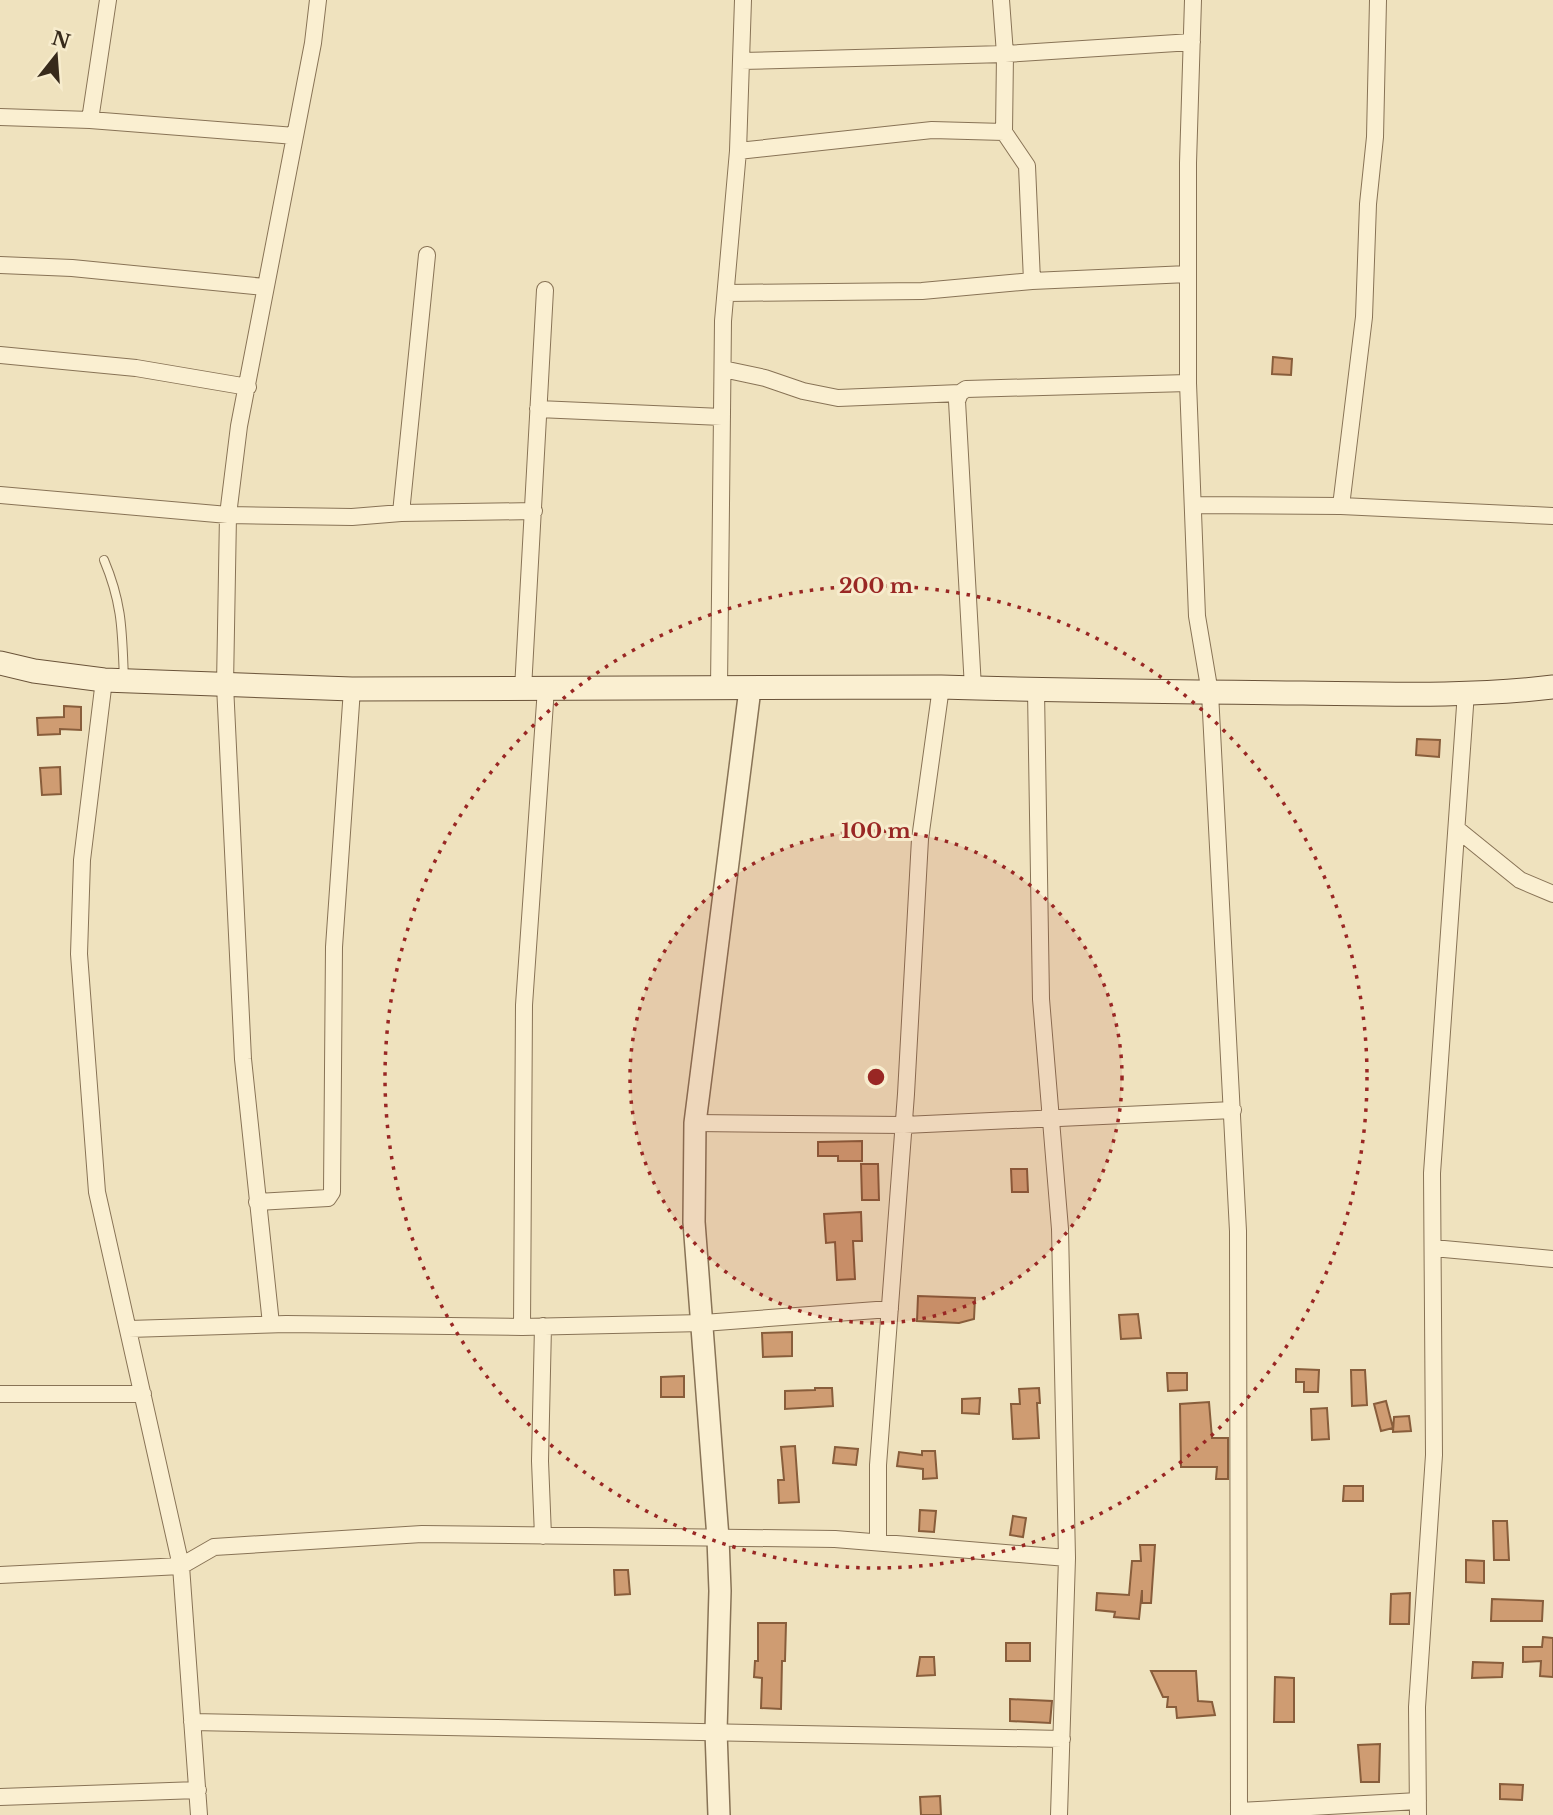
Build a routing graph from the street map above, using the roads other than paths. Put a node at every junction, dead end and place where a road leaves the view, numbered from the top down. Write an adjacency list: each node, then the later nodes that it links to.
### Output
1 (108, 0): 11 (street)
2 (318, 0): 13 (street)
3 (743, 0): 9 (street)
4 (1001, 0): 8 (street)
5 (1193, 0): 7 (street)
6 (1378, 0): 31 (street)
7 (1192, 42): 8 (street); 17 (street)
8 (1005, 54): 9 (street); 12 (street)
9 (741, 61): 14 (street)
10 (0, 117): 11 (street)
11 (90, 120): 13 (street)
12 (1004, 132): 14 (street); 18 (street)
13 (295, 136): 19 (street)
14 (738, 151): 21 (street)
15 (426, 255): 33 (street)
16 (0, 265): 19 (street)
17 (1188, 274): 18 (street); 24 (street)
18 (1032, 281): 21 (street)
19 (265, 287): 25 (street)
20 (545, 290): 27 (street)
21 (726, 293): 23 (street)
22 (0, 355): 25 (street)
23 (723, 369): 26 (street); 28 (street)
24 (1188, 383): 26 (street); 30 (street)
25 (248, 387): 34 (street)
26 (960, 393): 44 (street)
27 (538, 409): 28 (street); 32 (street)
28 (722, 417): 43 (street)
29 (0, 495): 34 (street)
30 (1193, 505): 31 (street); 50 (street)
31 (1341, 506): 35 (street)
32 (534, 511): 33 (street); 46 (street)
33 (401, 513): 34 (street)
34 (228, 515): 39 (street)
35 (1553, 516)
36 (104, 560): 38 (lane)
37 (0, 663): 38 (main road)
38 (114, 681): 39 (main road); 65 (street)
39 (225, 685): 45 (main road); 57 (street)
40 (941, 687): 44 (main road); 47 (main road); 56 (street)
41 (1553, 687): 49 (main road)
42 (546, 688): 43 (main road); 46 (main road); 64 (street)
43 (719, 688): 47 (main road)
44 (973, 688): 48 (main road)
45 (352, 689): 46 (main road); 57 (street)
46 (523, 689)
47 (750, 689): 55 (street)
48 (1036, 691): 50 (main road); 54 (street)
49 (1466, 692): 50 (main road); 51 (street)
50 (1210, 693): 53 (street)
51 (1457, 829): 52 (street); 58 (street)
52 (1553, 894)
53 (1233, 1110): 54 (street); 80 (street)
54 (1050, 1117): 56 (street); 71 (street)
55 (695, 1123): 56 (street); 62 (street)
56 (904, 1125): 60 (street)
57 (257, 1202): 61 (street)
58 (1433, 1248): 59 (street); 79 (street)
59 (1553, 1259)
60 (890, 1309): 62 (street); 70 (street)
61 (271, 1324): 64 (street); 65 (street)
62 (702, 1324): 63 (street); 69 (street)
63 (543, 1326): 64 (street); 68 (street)
64 (522, 1327)
65 (129, 1329): 67 (street)
66 (0, 1394): 67 (street)
67 (143, 1394): 72 (street)
68 (543, 1536): 69 (street); 72 (street)
69 (718, 1538): 70 (street); 75 (street)
70 (878, 1542): 71 (street)
71 (1067, 1558): 76 (street)
72 (181, 1566): 73 (street); 74 (street)
73 (0, 1576)
74 (192, 1722): 75 (street); 77 (street)
75 (716, 1731): 76 (street); 82 (street)
76 (1062, 1740): 83 (street)
77 (198, 1790): 78 (street); 81 (street)
78 (0, 1797)
79 (1418, 1808): 80 (street)
80 (1239, 1813)
81 (199, 1815)
82 (719, 1815)
83 (1059, 1815)

